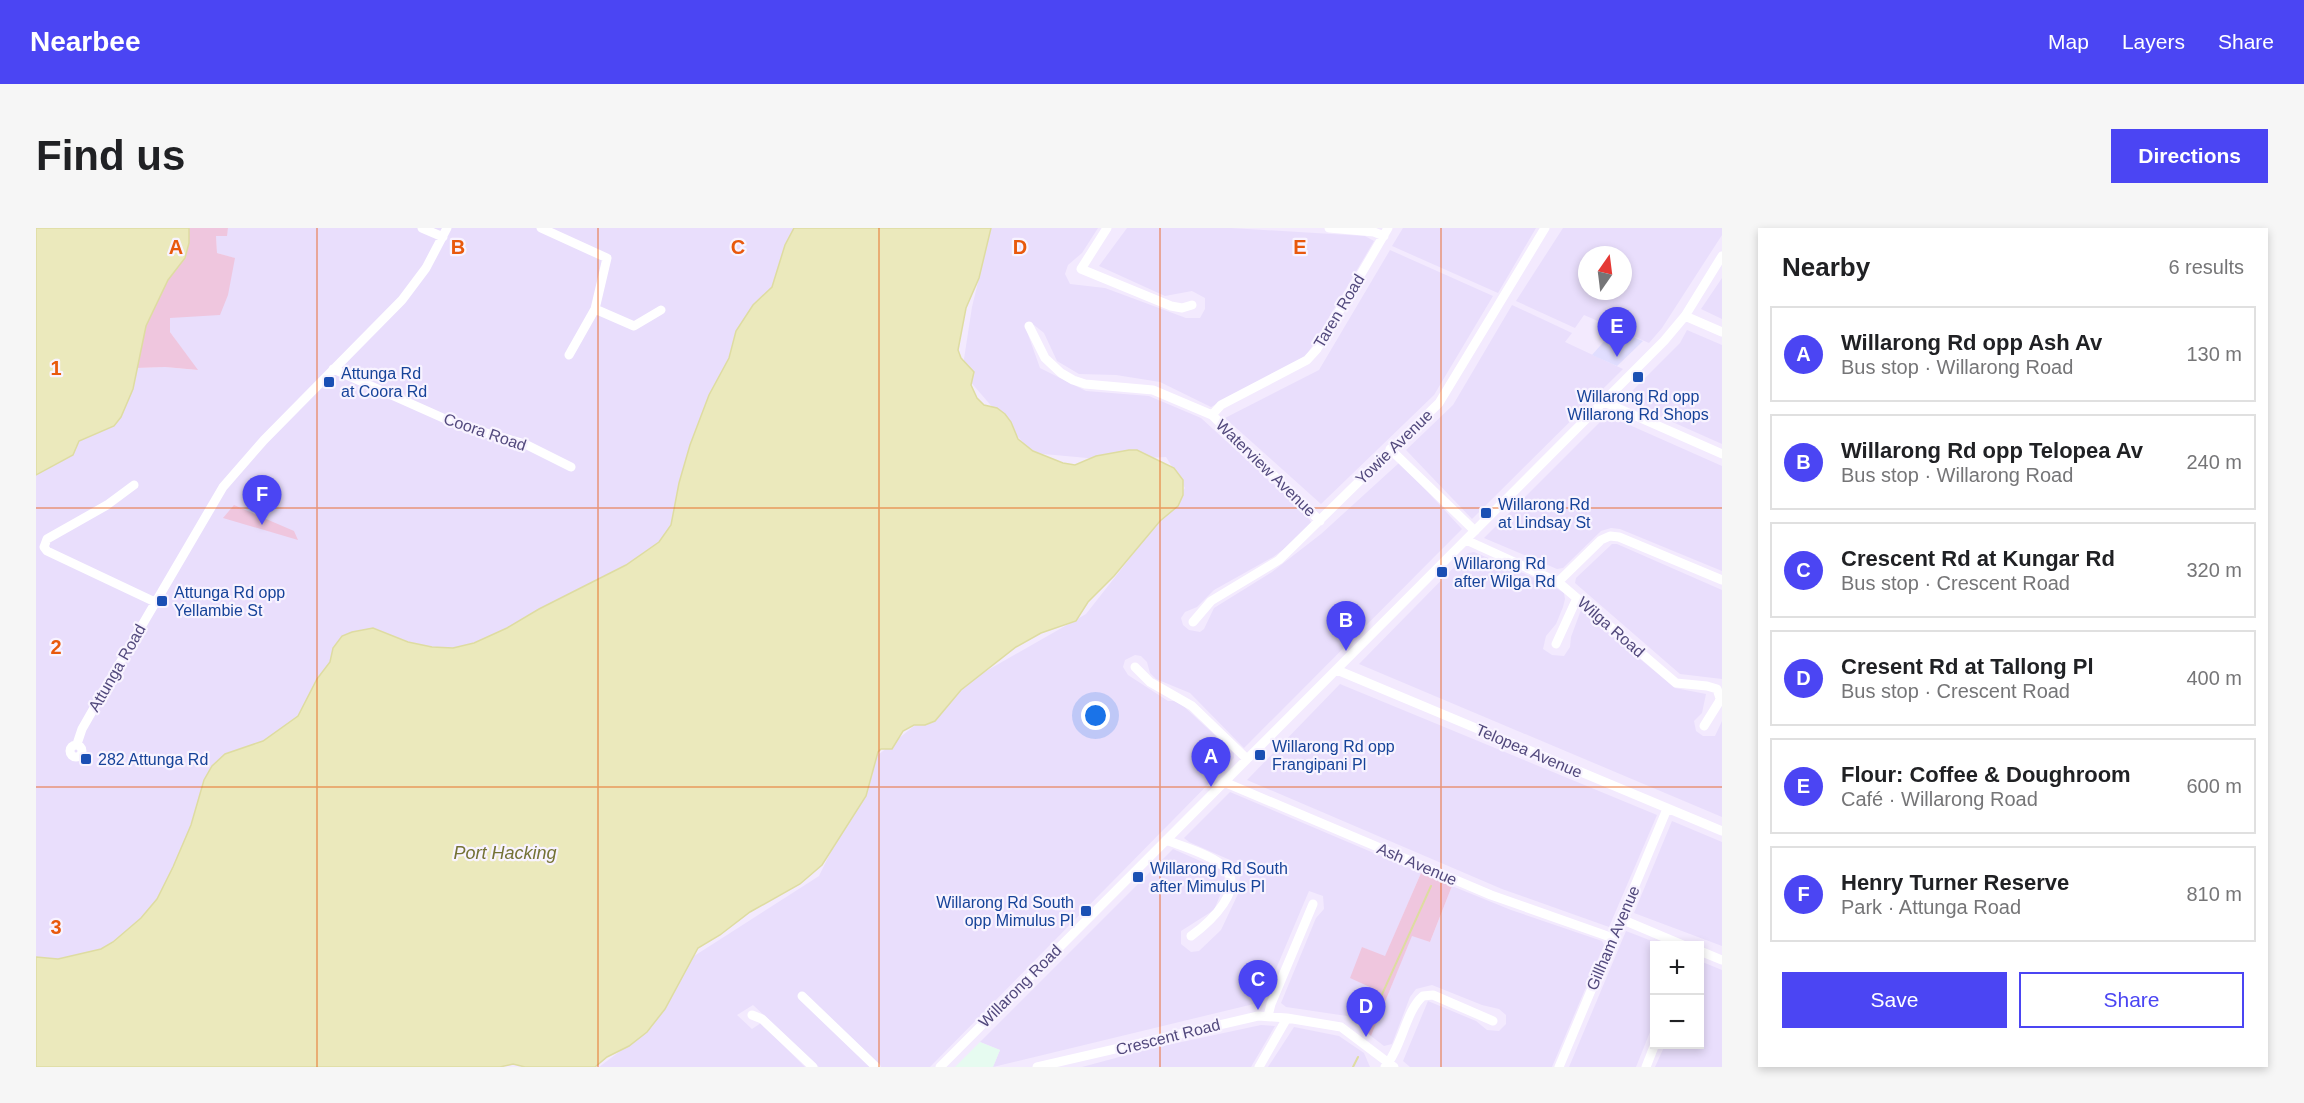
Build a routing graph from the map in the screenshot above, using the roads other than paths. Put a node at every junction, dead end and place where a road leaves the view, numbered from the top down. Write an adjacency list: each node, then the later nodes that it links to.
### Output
1 (422, 228): 6 (street)
2 (541, 228): 10 (street)
3 (1107, 228): 9 (street)
4 (1329, 228): 7 (street)
5 (1545, 228): 19 (street, Yowie Avenue)
6 (445, 232): 16 (street, Attunga Road)
7 (1386, 232): 18 (street, Taren Road)
8 (1722, 256): 12 (street, Willarong Road)
9 (1192, 305)
10 (595, 309): 11 (street); 15 (street)
11 (661, 310)
12 (1685, 316): 14 (street); 17 (street, Willarong Road)
13 (1029, 326): 18 (street)
14 (1722, 332)
15 (569, 355)
16 (333, 369): 21 (street, Coora Road); 29 (street, Attunga Road)
17 (1604, 402): 20 (street); 24 (street, Willarong Road)
18 (1212, 415): 23 (street, Waterview Avenue)
19 (1390, 449): 23 (street, Yowie Avenue); 24 (street)
20 (1722, 454)
21 (571, 467)
22 (134, 485): 29 (street)
23 (1320, 521): 30 (street, Yowie Avenue)
24 (1475, 531): 25 (street, Willarong Road)
25 (1466, 540): 27 (street, Wilga Road); 33 (street, Willarong Road)
26 (1722, 580): 27 (street)
27 (1558, 582): 28 (street, Wilga Road)
28 (1577, 598): 31 (street); 34 (street, Wilga Road)
29 (155, 602): 35 (street, Attunga Road)
30 (1193, 622)
31 (1556, 644)
32 (1135, 667): 36 (street)
33 (1337, 670): 36 (street, Willarong Road); 38 (street, Telopea Avenue)
34 (1704, 726)
35 (77, 744)
36 (1247, 759): 37 (street, Willarong Road)
37 (1224, 782): 40 (street, Willarong Road); 44 (street, Ash Avenue)
38 (1667, 809): 39 (street, Telopea Avenue); 42 (street, Gillham Avenue)
39 (1722, 831)
40 (1166, 840): 43 (street); 57 (street, Willarong Road)
41 (1313, 904): 50 (street)
42 (1621, 919): 44 (street, Gillham Avenue); 45 (street)
43 (1191, 936)
44 (1613, 938): 60 (street, Gillham Avenue)
45 (1675, 941)
46 (1704, 953): 47 (street)
47 (1722, 960)
48 (802, 996): 56 (street)
49 (752, 1015): 55 (street)
50 (1268, 1016): 51 (street, Crescent Road); 58 (street, Crescent Road)
51 (1287, 1018): 54 (street, Crescent Road); 59 (street)
52 (1493, 1021): 54 (street)
53 (1653, 1049): 61 (street)
54 (1389, 1066)
55 (813, 1067)
56 (876, 1067)
57 (940, 1067)
58 (1037, 1067)
59 (1259, 1067)
60 (1559, 1067)
61 (1646, 1067)

